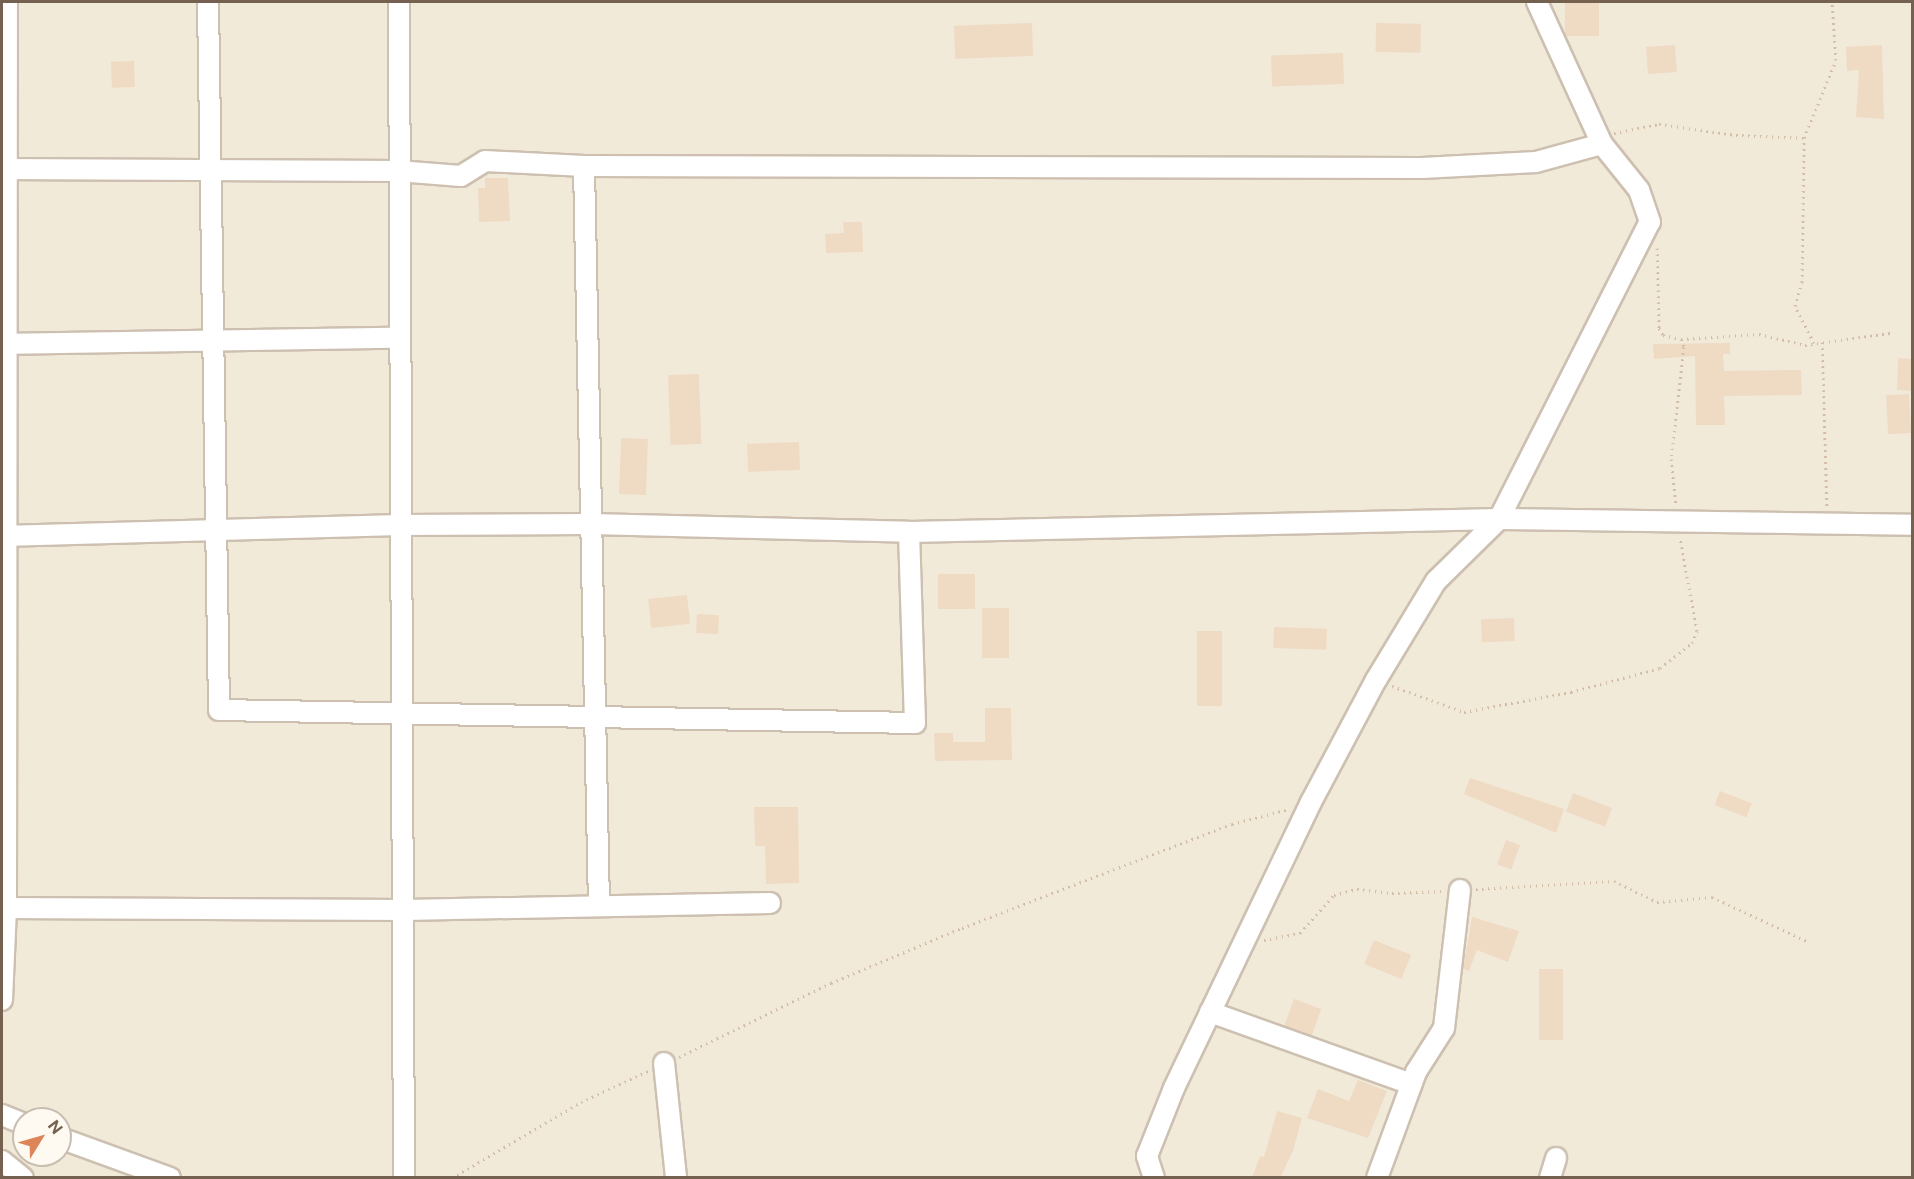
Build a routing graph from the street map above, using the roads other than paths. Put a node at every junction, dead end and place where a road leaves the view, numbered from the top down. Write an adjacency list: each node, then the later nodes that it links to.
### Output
1 (7, 2): 7 (street)
2 (208, 2): 9 (street)
3 (399, 2): 8 (street)
4 (1537, 2): 5 (street)
5 (1600, 140): 6 (street); 13 (street)
6 (584, 166): 8 (street); 14 (street)
7 (4, 169): 9 (street); 12 (street)
8 (398, 171): 9 (street); 10 (street)
9 (212, 172): 11 (street)
10 (398, 338): 11 (street); 15 (street)
11 (214, 342): 12 (street); 17 (street)
12 (4, 344): 19 (street)
13 (1499, 519): 16 (street); 18 (street); 28 (street)
14 (591, 524): 15 (street); 18 (street); 21 (street)
15 (400, 525): 17 (street); 20 (street)
16 (1912, 525)
17 (218, 529): 19 (street); 20 (street)
18 (909, 532): 21 (street)
19 (3, 536): 25 (street)
20 (401, 716): 21 (street); 26 (street)
21 (595, 717): 24 (street)
22 (1460, 890): 30 (street)
23 (770, 903): 24 (street)
24 (599, 905): 26 (street)
25 (4, 908): 26 (street); 27 (street)
26 (404, 910): 38 (street)
27 (2, 1000)
28 (1210, 1012): 30 (street); 40 (street)
29 (664, 1063): 39 (street)
30 (1411, 1084): 41 (street)
31 (72, 1143): 32 (street)
32 (92, 1151): 36 (street); 37 (street)
33 (1556, 1158): 42 (street)
34 (2, 1161): 35 (street)
35 (22, 1178)
36 (118, 1178)
37 (170, 1178)
38 (404, 1178)
39 (676, 1178)
40 (1154, 1178)
41 (1377, 1178)
42 (1550, 1178)

